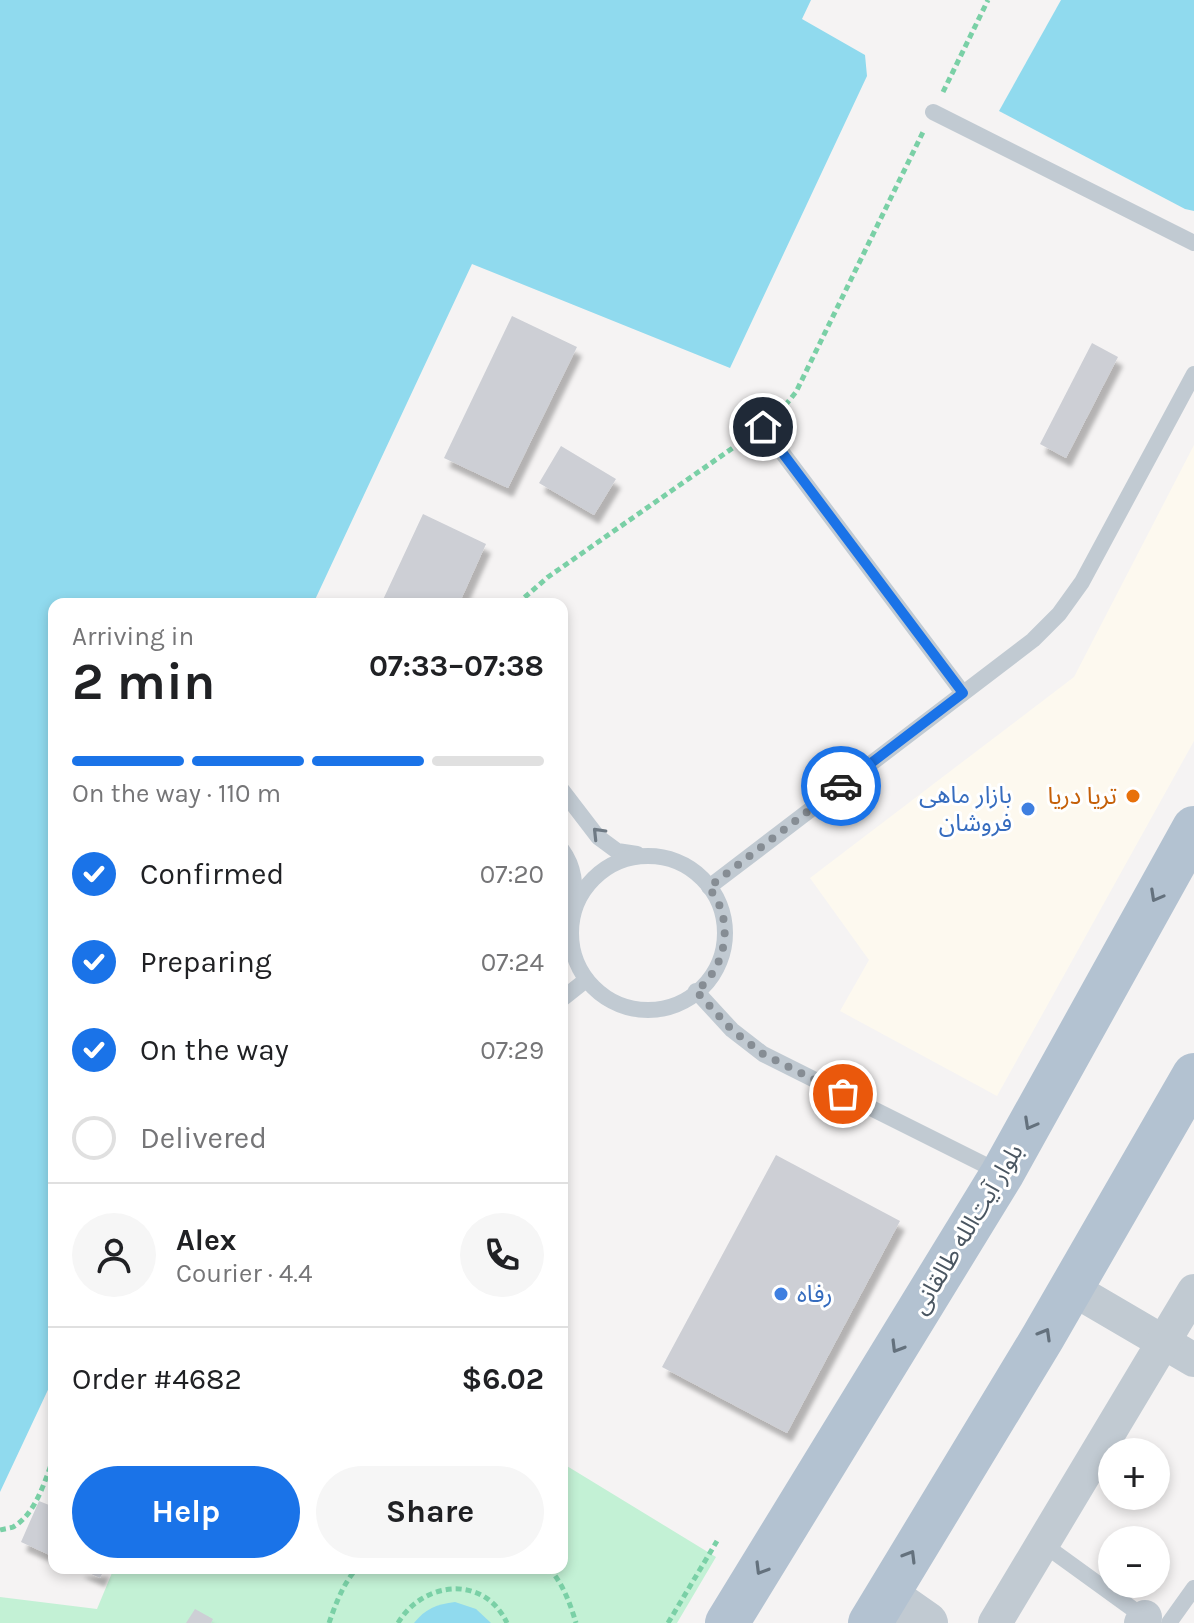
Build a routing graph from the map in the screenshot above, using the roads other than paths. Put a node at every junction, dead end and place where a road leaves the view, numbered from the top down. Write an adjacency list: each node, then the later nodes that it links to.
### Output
1 (933, 112): 2 (lane)
2 (1194, 243)
3 (1194, 374): 5 (lane)
4 (763, 427): 5 (lane)
5 (963, 693): 10 (lane)
6 (568, 798): 8 (lane, one-way to 6)
7 (1194, 828): 16 (main road, بلوار آیت‌الله طالقانی, one-way to 16)
8 (646, 856): 10 (lane); 11 (lane)
9 (568, 858): 11 (lane)
10 (709, 887): 13 (lane)
11 (574, 911): 12 (lane)
12 (586, 980): 13 (lane); 14 (lane)
13 (696, 991): 16 (lane)
14 (568, 994)
15 (1194, 1075): 17 (main road)
16 (1002, 1174): 25 (main road, بلوار آیت‌الله طالقانی, one-way to 25)
17 (1071, 1288): 19 (street); 23 (main road, one-way to 17)
18 (1194, 1291): 19 (street)
19 (1165, 1342): 20 (street); 21 (street)
20 (1194, 1360)
21 (1043, 1544): 24 (lane); 27 (street)
22 (1194, 1588): 24 (lane)
23 (878, 1609): 26 (street)
24 (1152, 1622)
25 (727, 1623)
26 (927, 1623)
27 (995, 1623)

